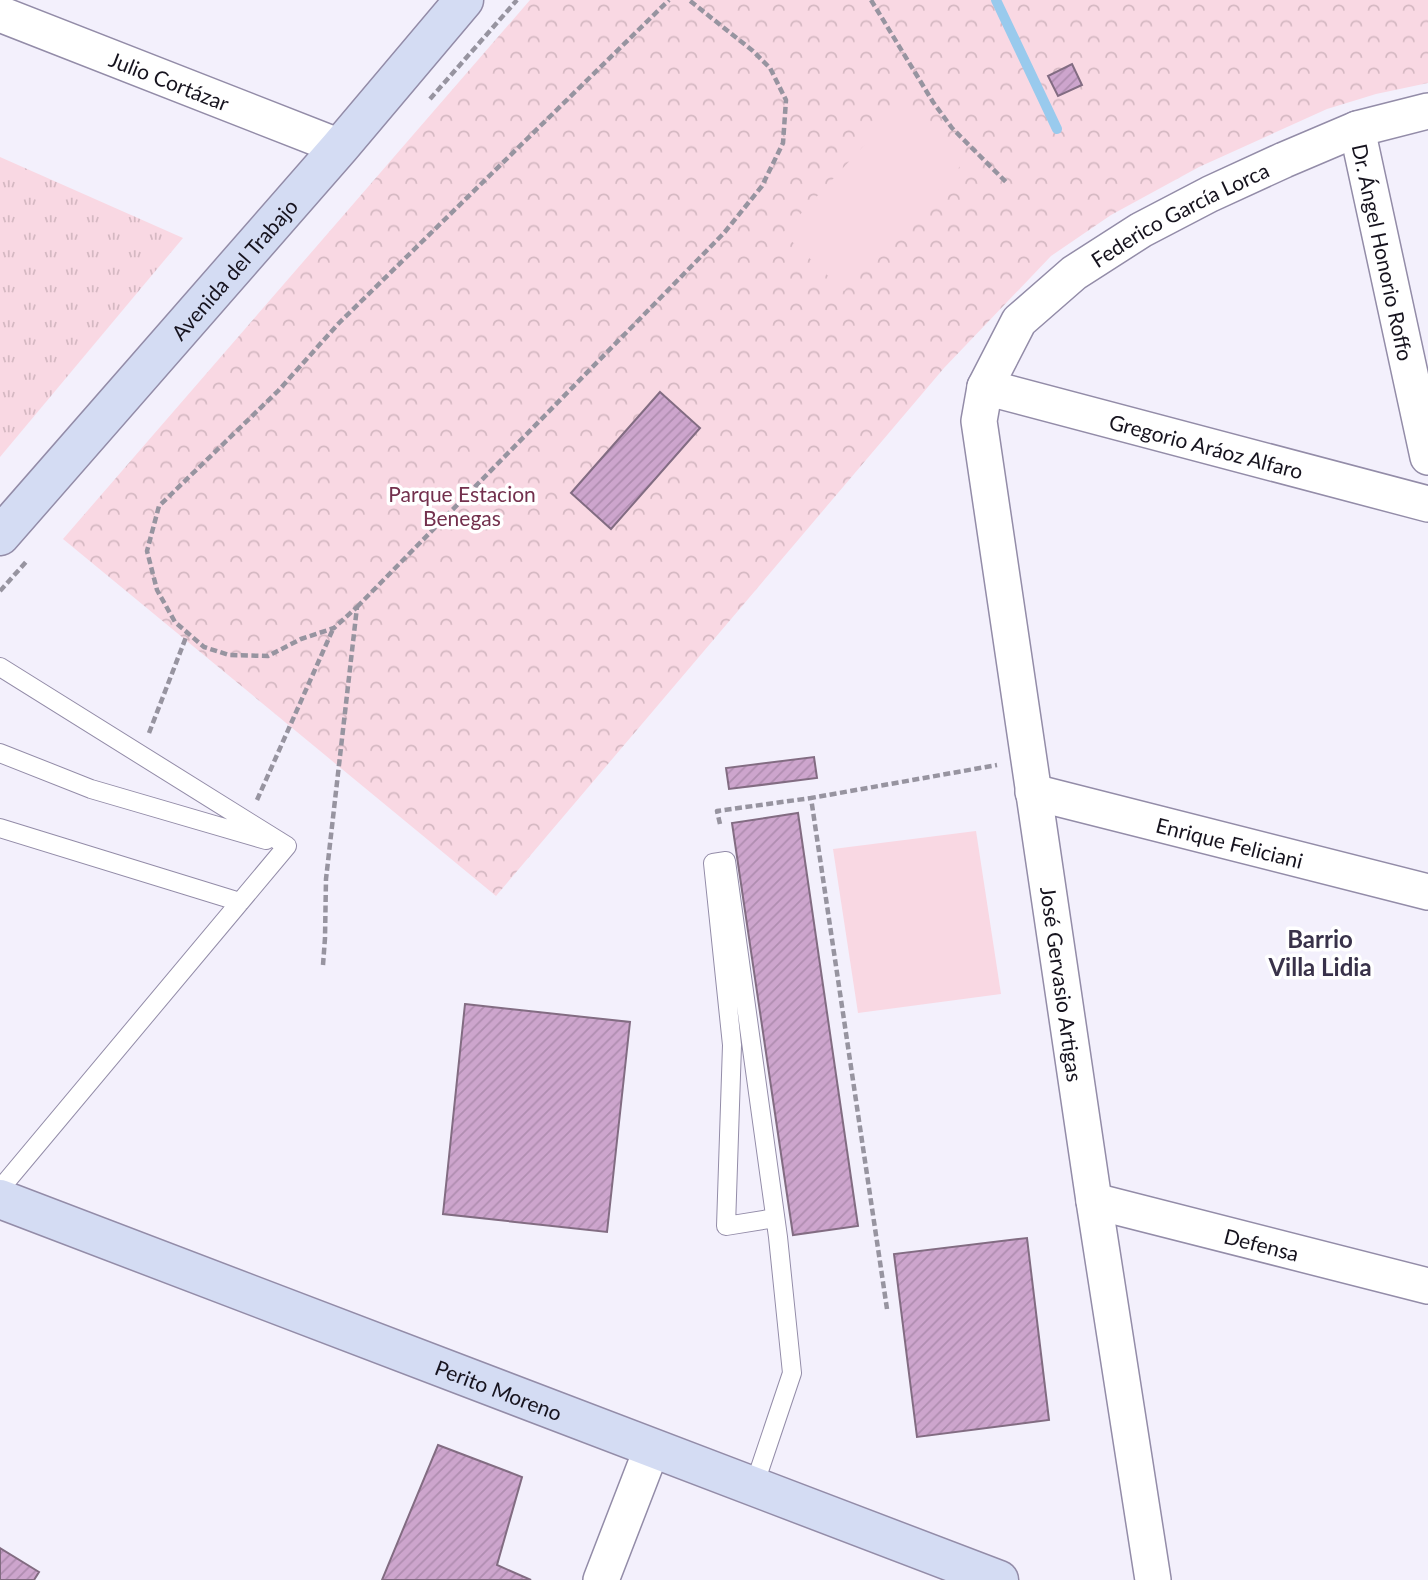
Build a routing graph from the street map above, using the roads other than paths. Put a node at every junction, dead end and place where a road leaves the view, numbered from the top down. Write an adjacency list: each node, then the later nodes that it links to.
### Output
1 (464, 0): 5 (main road, Avenida del Trabajo)
2 (0, 14): 5 (street, Julio Cortázar)
3 (1428, 111): 4 (street, Federico García Lorca)
4 (1357, 129): 6 (street, Federico García Lorca); 7 (street, Dr. Ángel Honorio Roffo)
5 (340, 147): 9 (main road, Avenida del Trabajo)
6 (985, 387): 8 (street, Gregorio Aráoz Alfaro); 12 (street, José Gervasio Artigas)
7 (1428, 457)
8 (1428, 503)
9 (0, 536)
10 (0, 667): 14 (lane)
11 (0, 752): 14 (lane)
12 (1033, 792): 15 (street, Enrique Feliciani); 19 (street, José Gervasio Artigas)
13 (0, 828): 16 (lane)
14 (287, 846): 16 (lane)
15 (1428, 892)
16 (240, 902): 17 (lane)
17 (0, 1189)
18 (0, 1199): 22 (main road, Perito Moreno)
19 (1094, 1201): 21 (street, Defensa); 26 (street, José Gervasio Artigas)
20 (775, 1218): 20 (lane); 23 (lane)
21 (1428, 1286)
22 (652, 1448): 23 (main road, Perito Moreno); 24 (street)
23 (754, 1486): 25 (main road, Perito Moreno)
24 (601, 1580)
25 (999, 1580)
26 (1153, 1580)

